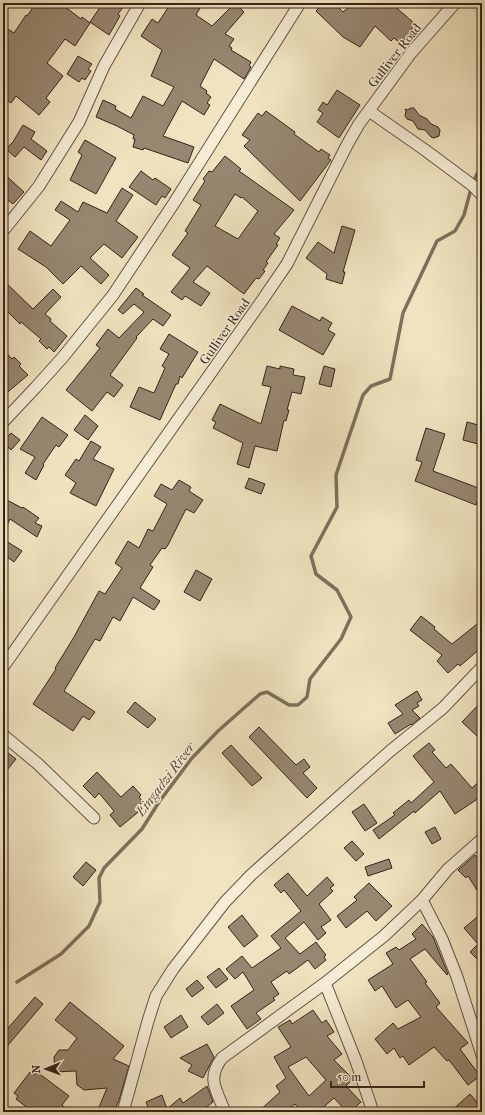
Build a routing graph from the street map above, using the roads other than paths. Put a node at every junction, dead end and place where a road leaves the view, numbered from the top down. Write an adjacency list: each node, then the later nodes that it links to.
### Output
1 (140, 3): 6 (street)
2 (300, 3): 7 (street)
3 (455, 3): 4 (street, Gulliver Road)
4 (369, 111): 5 (street); 8 (street, Gulliver Road)
5 (482, 195)
6 (3, 231)
7 (3, 422)
8 (3, 667)
9 (482, 667): 16 (street)
10 (3, 735): 11 (street)
11 (94, 818)
12 (482, 839): 13 (street)
13 (422, 900): 14 (street); 15 (street)
14 (325, 984): 17 (street); 18 (street)
15 (482, 1055)
16 (122, 1112)
17 (226, 1112)
18 (373, 1112)

